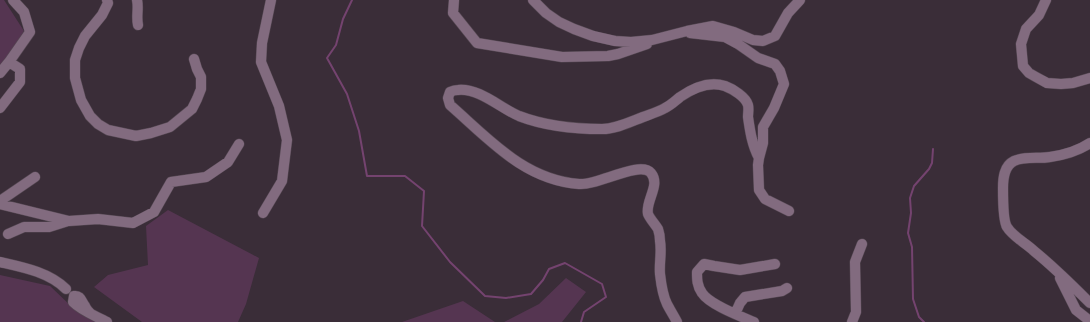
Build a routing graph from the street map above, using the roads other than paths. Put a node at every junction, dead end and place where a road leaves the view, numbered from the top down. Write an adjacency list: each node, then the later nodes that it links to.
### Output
1 (13, 0): 13 (street)
2 (108, 0): 12 (street)
3 (136, 0): 9 (street)
4 (271, 0): 24 (street)
5 (454, 0): 11 (street)
6 (533, 0): 11 (street)
7 (800, 0): 10 (street)
8 (1046, 0): 15 (street)
9 (138, 25)
10 (687, 31): 11 (street); 19 (street)
11 (652, 40)
12 (194, 59)
13 (9, 62): 14 (street); 16 (street)
14 (0, 73)
15 (1090, 78)
16 (0, 108)
17 (1090, 143): 30 (street)
18 (239, 144): 25 (street)
19 (759, 158): 23 (street); 36 (street)
20 (35, 177): 21 (street)
21 (0, 201)
22 (0, 204): 25 (street)
23 (789, 211)
24 (263, 213)
25 (69, 221): 26 (street)
26 (8, 234)
27 (862, 244): 38 (street)
28 (0, 262): 35 (street)
29 (775, 264): 33 (street)
30 (1057, 271): 32 (street); 34 (street)
31 (787, 288): 33 (street)
32 (1090, 303)
33 (735, 314): 37 (street)
34 (1090, 321)
35 (107, 322)
36 (677, 322)
37 (754, 322)
38 (852, 322)

